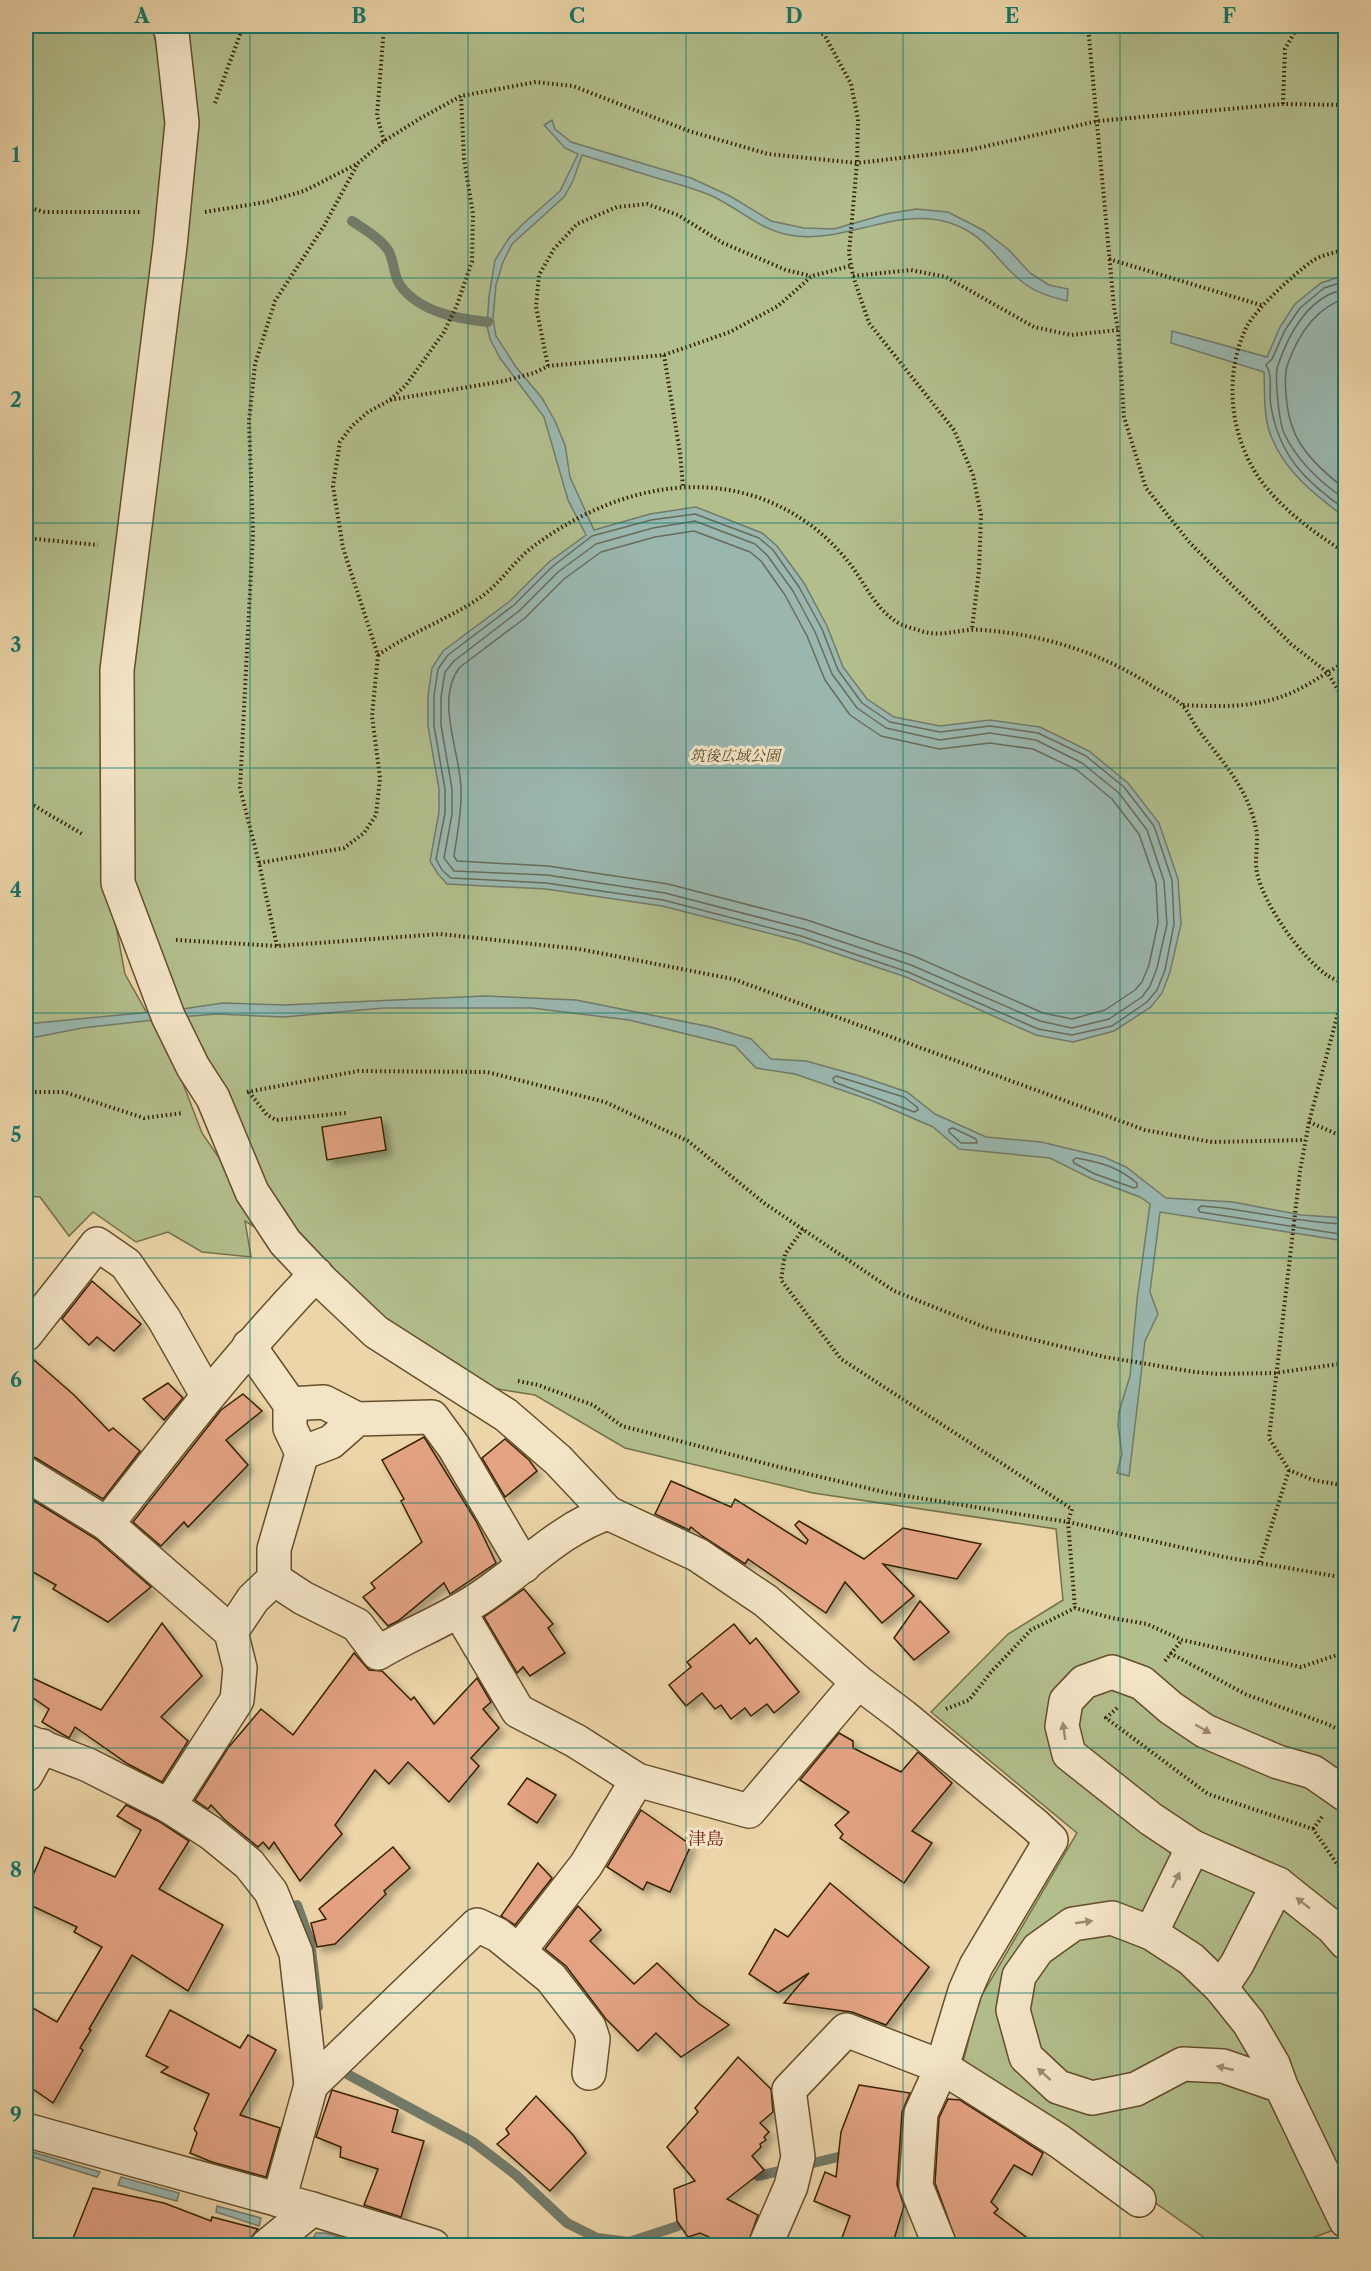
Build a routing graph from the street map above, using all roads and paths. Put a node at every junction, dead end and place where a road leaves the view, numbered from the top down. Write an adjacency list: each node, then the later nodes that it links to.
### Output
1 (169, 26): 14 (street)
2 (811, 26): 11 (path)
3 (1088, 26): 9 (path)
4 (1298, 26): 7 (path)
5 (384, 27): 10 (path)
6 (461, 96): 10 (path); 11 (path); 24 (path)
7 (1283, 104): 8 (path); 9 (path)
8 (1346, 105)
9 (1098, 121): 11 (path); 16 (path)
10 (384, 141): 12 (path)
11 (857, 163): 17 (path)
12 (357, 164): 14 (path); 37 (path)
13 (26, 207): 14 (path)
14 (173, 212): 27 (street)
15 (1346, 249): 20 (path)
16 (1109, 259): 20 (path); 21 (path)
17 (850, 266): 18 (path); 19 (path)
18 (812, 276): 22 (path); 23 (path)
19 (853, 276): 21 (path); 29 (path)
20 (1264, 306): 28 (path)
21 (1118, 330): 32 (path)
22 (664, 355): 23 (path); 25 (path)
23 (548, 366): 24 (path)
24 (390, 400): 30 (path)
25 (683, 486): 29 (path); 30 (path)
26 (26, 538): 27 (path)
27 (132, 548): 39 (street)
28 (1346, 553)
29 (972, 629): 34 (path)
30 (378, 655): 37 (path)
31 (1346, 662): 32 (path)
32 (1327, 672): 33 (path); 34 (path)
33 (1346, 703)
34 (1183, 705): 40 (path)
35 (26, 801): 36 (path)
36 (92, 840)
37 (259, 863): 38 (path)
38 (277, 946): 39 (path); 47 (path)
39 (146, 959): 43 (street)
40 (1345, 984): 45 (path)
41 (249, 1091): 43 (path); 44 (path); 48 (path)
42 (26, 1092): 43 (path)
43 (213, 1098): 49 (street)
44 (346, 1113)
45 (1310, 1122): 46 (path); 47 (path)
46 (1346, 1138)
47 (1305, 1140): 53 (path)
48 (803, 1229): 53 (path); 63 (path)
49 (316, 1274): 51 (street); 62 (street)
50 (26, 1334): 55 (street)
51 (249, 1346): 55 (street); 56 (street)
52 (1346, 1363): 53 (path)
53 (1275, 1373): 59 (path)
54 (517, 1381): 63 (path)
55 (207, 1395): 64 (street)
56 (290, 1404): 57 (street); 58 (street)
57 (357, 1419): 58 (street); 66 (street)
58 (302, 1453): 68 (street)
59 (1289, 1470): 61 (path); 65 (path)
60 (26, 1474): 64 (street)
61 (1346, 1486)
62 (608, 1513): 66 (street); 73 (street)
63 (1068, 1522): 65 (path); 69 (path)
64 (107, 1524): 71 (street)
65 (1260, 1562): 67 (path)
66 (524, 1566): 70 (street)
67 (1346, 1578)
68 (274, 1579): 70 (street); 71 (street)
69 (1075, 1608)
70 (459, 1611): 77 (street)
71 (231, 1632): 79 (street)
72 (1170, 1653): 74 (path)
73 (858, 1682): 77 (street); 86 (street)
74 (1346, 1733)
75 (34, 1744): 76 (street); 79 (street)
76 (26, 1775)
77 (637, 1780): 84 (street)
78 (1346, 1795): 80 (street, one-way to 78)
79 (169, 1806): 88 (street)
80 (1193, 1847): 81 (street); 82 (street, one-way to 80)
81 (1278, 1884): 83 (street, one-way to 81); 85 (street)
82 (1151, 1933): 85 (street); 89 (street, one-way to 82)
83 (1346, 1943)
84 (519, 1951): 87 (street); 88 (street)
85 (1221, 1988): 89 (street)
86 (942, 2067): 92 (street); 97 (street); 98 (street)
87 (589, 2073)
88 (311, 2085): 91 (street)
89 (1281, 2086): 94 (street)
90 (26, 2130): 91 (street)
91 (279, 2200): 93 (street)
92 (1139, 2200)
93 (312, 2208): 95 (street); 96 (street)
94 (1346, 2221)
95 (267, 2246)
96 (433, 2246)
97 (765, 2246)
98 (940, 2246)

